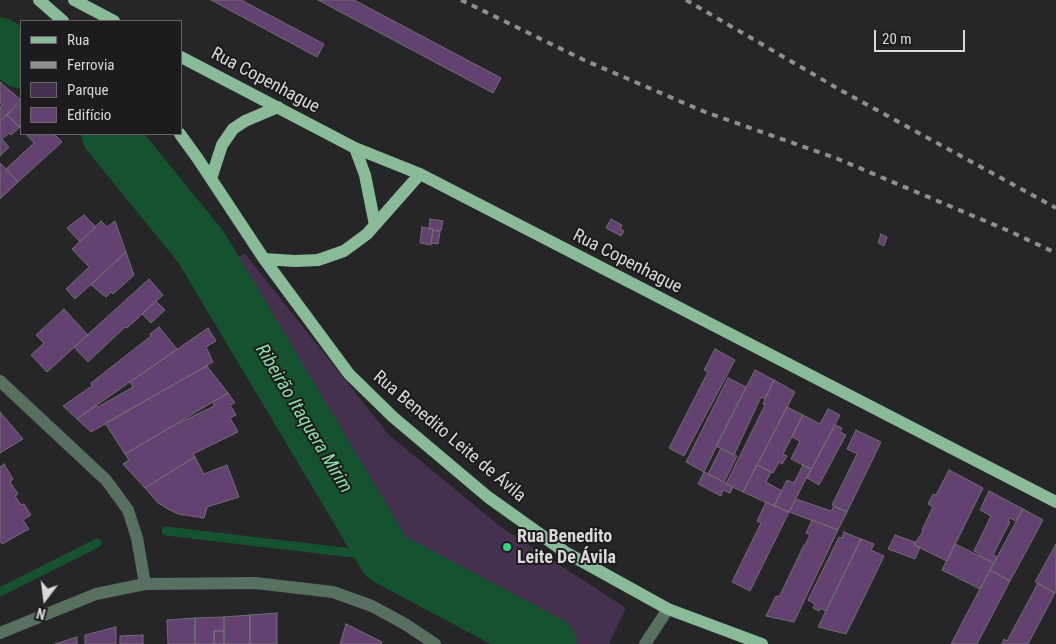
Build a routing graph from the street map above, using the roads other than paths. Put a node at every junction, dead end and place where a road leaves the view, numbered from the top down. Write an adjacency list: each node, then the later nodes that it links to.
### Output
1 (38, 0): 3 (main road)
2 (74, 0): 4 (main road)
3 (62, 20)
4 (112, 20)
5 (182, 57): 6 (main road, Rua Copenhague)
6 (278, 107): 8 (main road, Rua Copenhague); 10 (main road)
7 (181, 135): 10 (main road, Rua Benedito Leite de Ávila)
8 (355, 148): 9 (main road, Rua Copenhague); 11 (main road)
9 (420, 174): 11 (main road); 14 (main road, Rua Copenhague)
10 (211, 179): 12 (main road, Rua Benedito Leite de Ávila)
11 (375, 226): 12 (main road)
12 (264, 258): 16 (main road, Rua Benedito Leite de Ávila)
13 (0, 381): 15 (street)
14 (1056, 502)
15 (145, 584): 17 (street); 18 (street)
16 (668, 609): 19 (street); 20 (main road, Rua Benedito Leite de Ávila)
17 (0, 633)
18 (436, 644)
19 (645, 644)
20 (762, 644)

